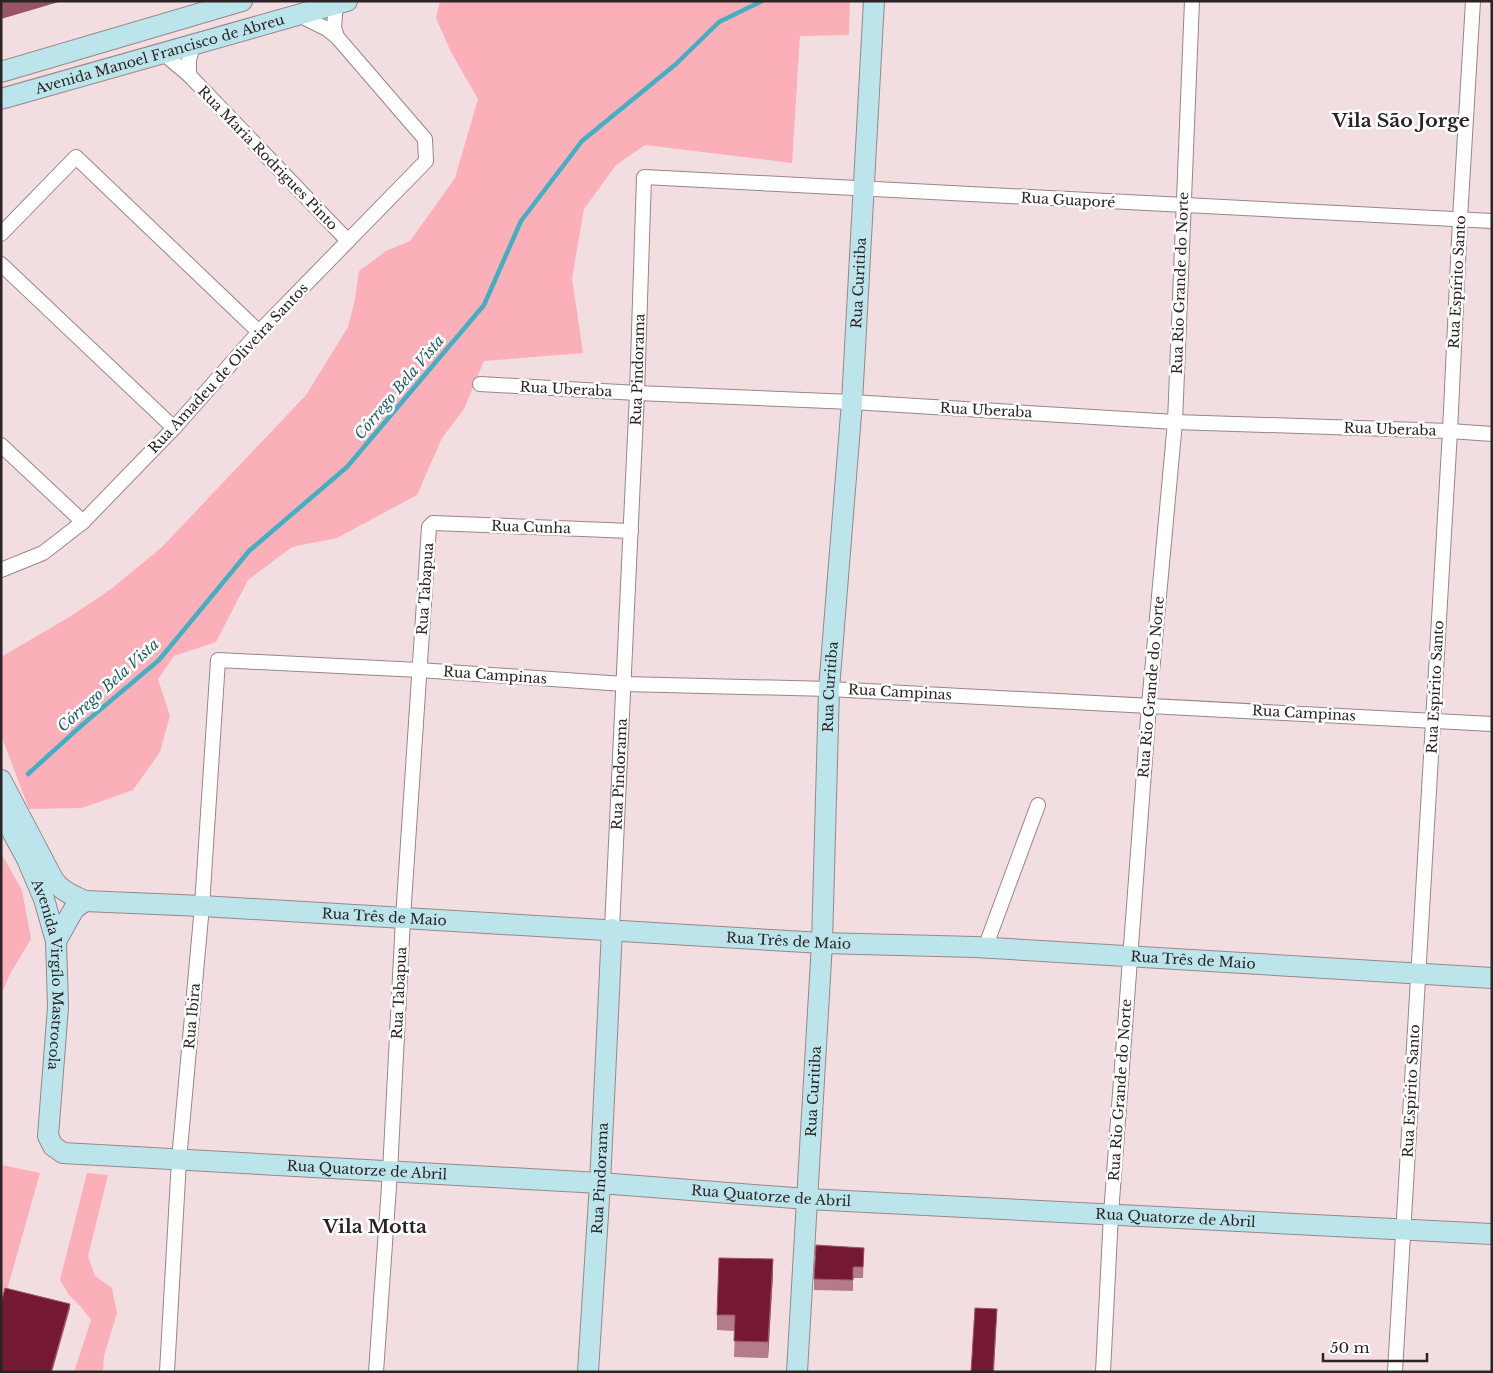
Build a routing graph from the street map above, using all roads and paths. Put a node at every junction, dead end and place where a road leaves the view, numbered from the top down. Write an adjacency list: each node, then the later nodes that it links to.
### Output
1 (242, 1): 10 (street, Avenida Manoel Francisco de Abreu)
2 (874, 1): 14 (street, Rua Curitiba)
3 (1192, 1): 15 (street, Rua Rio Grande do Norte)
4 (1473, 1): 16 (street, Rua Espírito Santo)
5 (342, 3): 6 (street, Avenida Manoel Francisco de Abreu); 7 (street)
6 (299, 15): 7 (street); 8 (street, Avenida Manoel Francisco de Abreu)
7 (337, 36): 19 (street, Rua Amadeu de Oliveira Santos)
8 (194, 45): 9 (street, Avenida Manoel Francisco de Abreu); 11 (street, Rua Maria Rodrigues Pinto)
9 (164, 54): 11 (street, Rua Maria Rodrigues Pinto); 12 (street, Avenida Manoel Francisco de Abreu)
10 (1, 72)
11 (189, 75): 19 (street, Rua Maria Rodrigues Pinto)
12 (1, 99)
13 (644, 177): 14 (street, Rua Guaporé); 23 (street, Rua Pindorama)
14 (865, 189): 15 (street, Rua Guaporé); 24 (street, Rua Curitiba)
15 (1183, 206): 16 (street, Rua Guaporé); 25 (street, Rua Rio Grande do Norte)
16 (1460, 219): 17 (street, Rua Guaporé); 27 (street, Rua Espírito Santo)
17 (1492, 221)
18 (1, 234): 21 (street)
19 (348, 241): 21 (street, Rua Amadeu de Oliveira Santos)
20 (1, 264): 26 (street)
21 (259, 332): 26 (street, Rua Amadeu de Oliveira Santos)
22 (480, 384): 23 (street, Rua Uberaba)
23 (637, 393): 24 (street, Rua Uberaba); 32 (street, Rua Pindorama)
24 (852, 402): 25 (street, Rua Uberaba); 37 (street, Rua Curitiba)
25 (1175, 422): 27 (street, Rua Uberaba); 38 (street, Rua Rio Grande do Norte)
26 (174, 428): 30 (street, Rua Amadeu de Oliveira Santos)
27 (1450, 431): 28 (street, Rua Uberaba); 39 (street, Rua Espírito Santo)
28 (1492, 434)
29 (1, 445): 30 (street)
30 (83, 522): 33 (street, Rua Amadeu de Oliveira Santos)
31 (431, 524): 32 (street, Rua Cunha); 35 (street, Rua Tabapua)
32 (631, 531): 36 (street, Rua Pindorama)
33 (1, 570)
34 (218, 660): 35 (street, Rua Campinas); 45 (street, Rua Ibira)
35 (419, 670): 36 (street, Rua Campinas); 46 (street, Rua Tabapua)
36 (624, 684): 37 (street, Rua Campinas); 47 (street, Rua Pindorama)
37 (829, 688): 38 (street, Rua Campinas); 49 (street, Rua Curitiba)
38 (1149, 705): 39 (street, Rua Campinas); 51 (street, Rua Rio Grande do Norte)
39 (1433, 720): 40 (street, Rua Campinas); 52 (street, Rua Espírito Santo)
40 (1492, 724)
41 (1, 780): 44 (street, Rua Três de Maio)
42 (1038, 805): 50 (street)
43 (1, 811): 48 (street, Avenida Virgílo Mastrocola)
44 (85, 901): 45 (street, Rua Três de Maio); 48 (street)
45 (202, 906): 46 (street, Rua Três de Maio); 55 (street, Rua Ibira)
46 (403, 918): 47 (street, Rua Três de Maio); 56 (street, Rua Tabapua)
47 (612, 929): 49 (street, Rua Três de Maio); 57 (street, Rua Pindorama)
48 (56, 942): 54 (street, Avenida Virgílo Mastrocola)
49 (822, 943): 50 (street, Rua Três de Maio); 58 (street, Rua Curitiba)
50 (985, 948): 51 (street, Rua Três de Maio)
51 (1130, 957): 52 (street, Rua Três de Maio); 59 (street, Rua Rio Grande do Norte)
52 (1418, 974): 53 (street, Rua Três de Maio); 60 (street, Rua Espírito Santo)
53 (1492, 978)
54 (53, 1146): 55 (street, Rua Quatorze de Abril)
55 (179, 1160): 56 (street, Rua Quatorze de Abril); 62 (street, Rua Ibira)
56 (390, 1172): 57 (street, Rua Quatorze de Abril); 63 (street, Rua Tabapua)
57 (600, 1183): 58 (street, Rua Quatorze de Abril); 64 (street, Rua Pindorama)
58 (808, 1199): 59 (street, Rua Quatorze de Abril); 65 (street, Rua Curitiba)
59 (1111, 1214): 60 (street, Rua Quatorze de Abril); 66 (street, Rua Rio Grande do Norte)
60 (1403, 1230): 61 (street, Rua Quatorze de Abril); 67 (street, Rua Espírito Santo)
61 (1492, 1234)
62 (167, 1372)
63 (376, 1372)
64 (588, 1372)
65 (797, 1372)
66 (1103, 1372)
67 (1395, 1372)

